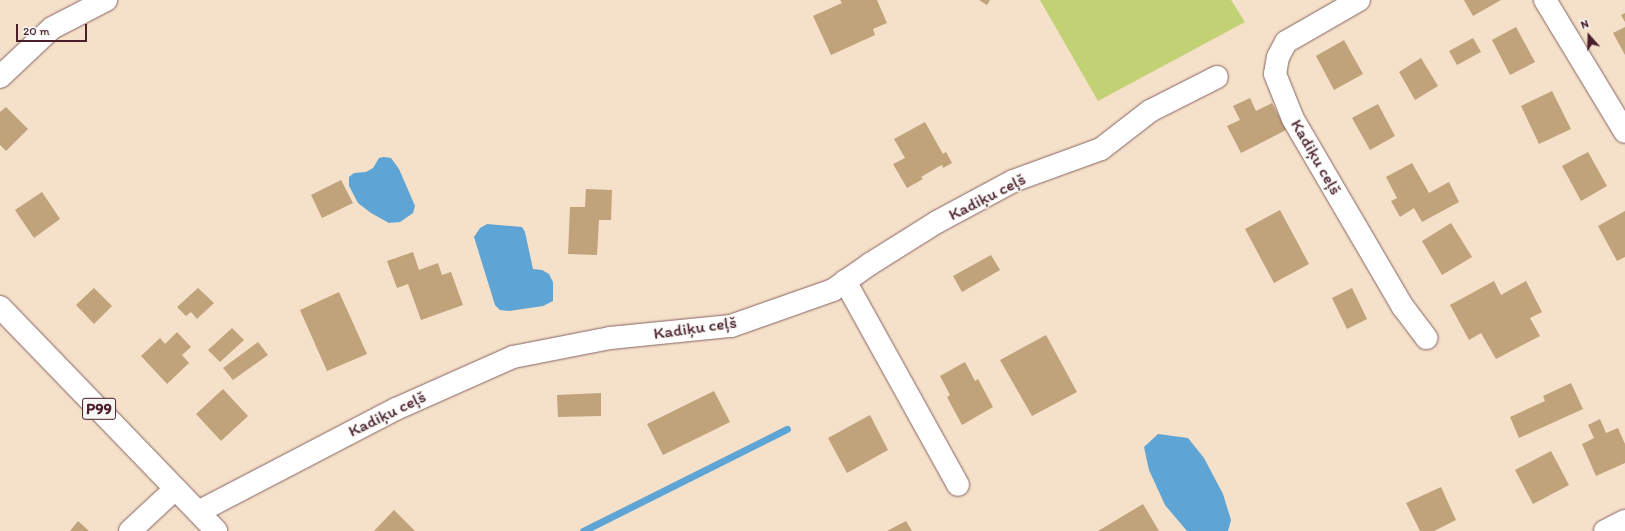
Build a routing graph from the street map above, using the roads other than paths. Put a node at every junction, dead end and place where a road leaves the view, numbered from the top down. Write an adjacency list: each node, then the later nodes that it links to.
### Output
1 (106, 0): 4 (street)
2 (1359, 0): 9 (street, Kadiķu ceļš)
3 (1545, 0): 6 (street)
4 (0, 77)
5 (1217, 77): 7 (street, Kadiķu ceļš)
6 (1625, 132)
7 (845, 282): 10 (street); 12 (street, Kadiķu ceļš)
8 (0, 307): 11 (street, P99)
9 (1426, 338)
10 (958, 485)
11 (175, 489): 12 (street, P99); 14 (street)
12 (198, 512): 15 (street, P99)
13 (1625, 521): 16 (street)
14 (130, 531)
15 (216, 531)
16 (1606, 531)

